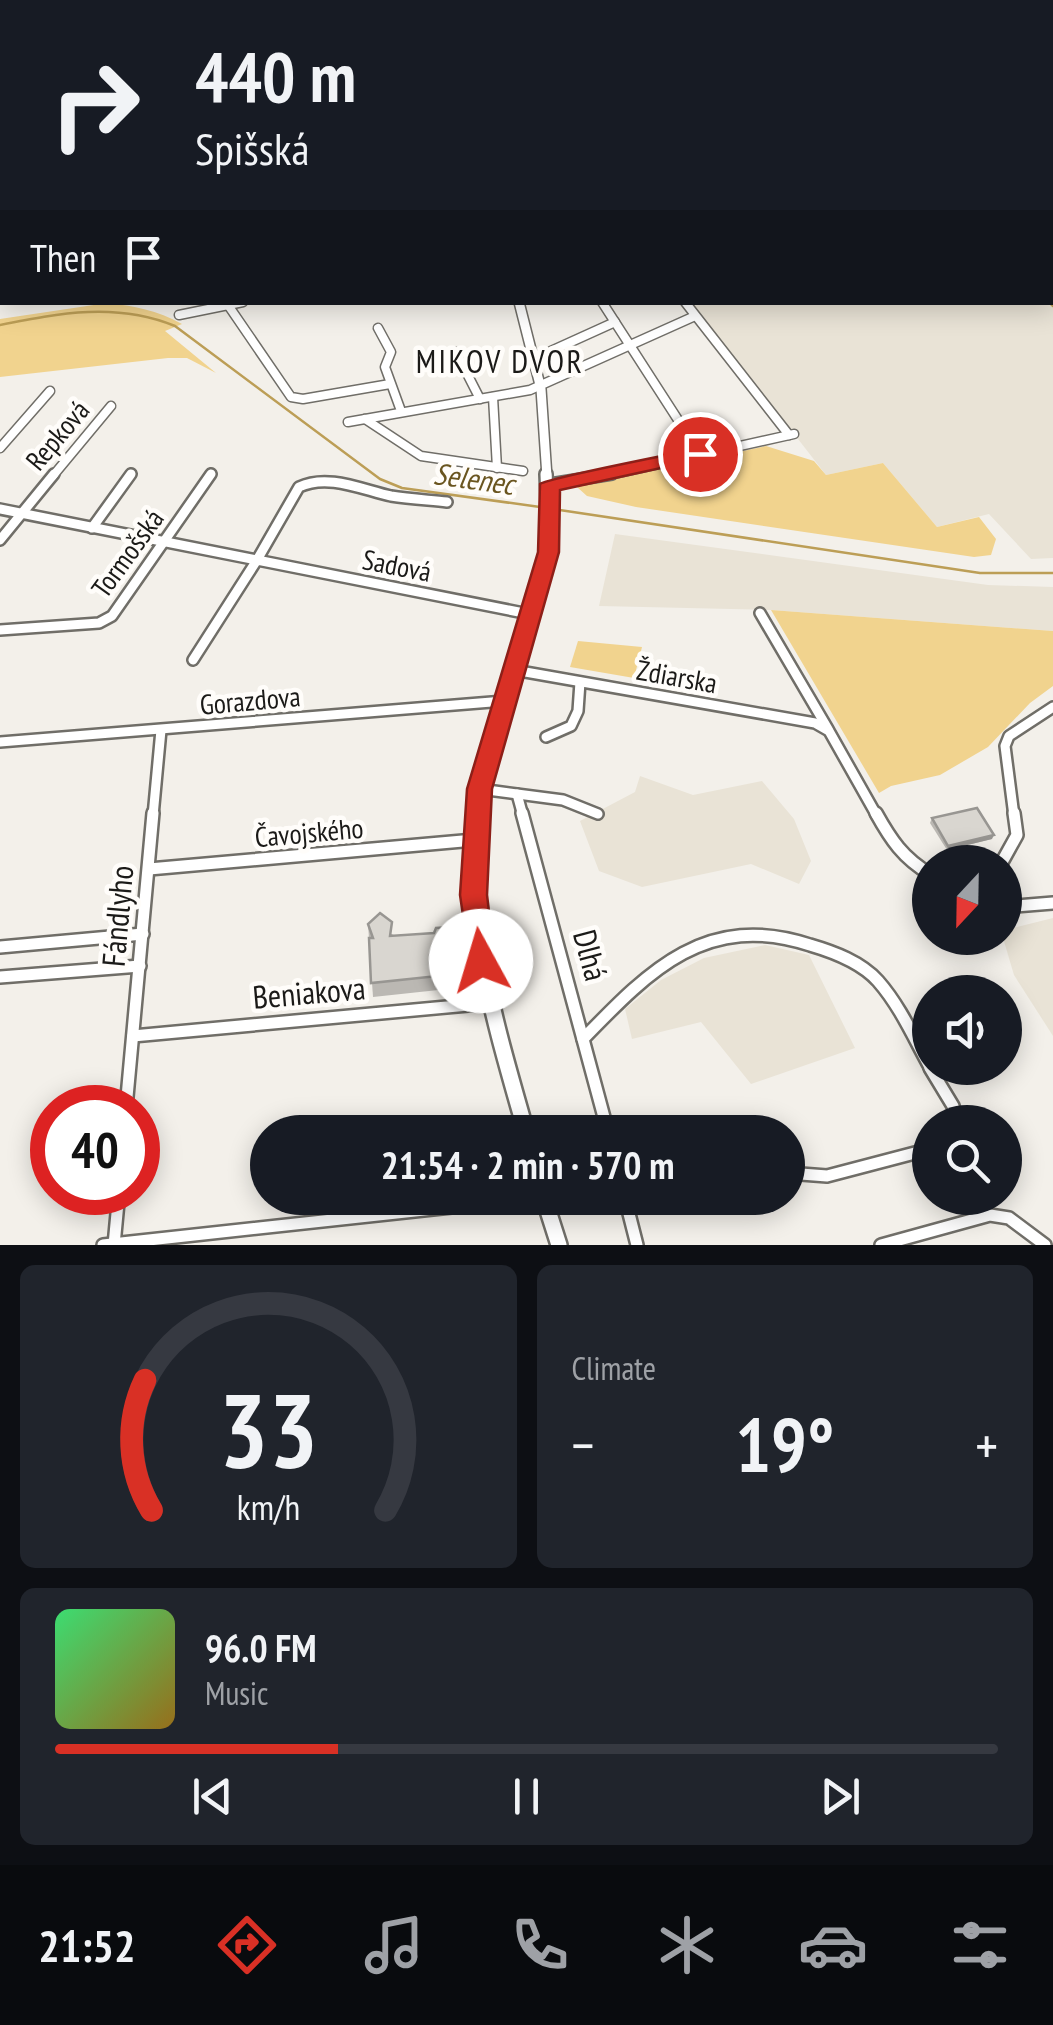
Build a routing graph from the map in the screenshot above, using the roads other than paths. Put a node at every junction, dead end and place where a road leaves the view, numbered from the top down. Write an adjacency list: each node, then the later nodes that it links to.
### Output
1 (228, 305): 5 (street); 12 (street)
2 (520, 305): 13 (street)
3 (604, 305): 7 (street)
4 (687, 305): 6 (street)
5 (179, 315)
6 (696, 316): 9 (street); 22 (street)
7 (615, 322): 9 (street); 11 (street)
8 (378, 328): 12 (street)
9 (630, 345): 11 (street); 22 (street)
10 (456, 352): 16 (street)
11 (558, 377): 13 (street)
12 (390, 384): 18 (street)
13 (540, 385): 15 (street); 27 (street)
14 (50, 391): 21 (street)
15 (493, 397): 16 (street); 23 (street)
16 (480, 399): 18 (street)
17 (111, 406): 30 (street, Repková)
18 (401, 412): 19 (street)
19 (365, 419): 20 (street); 23 (street)
20 (348, 422)
21 (0, 448)
22 (700, 454): 27 (street)
23 (498, 468): 24 (street)
24 (522, 471)
25 (131, 474): 31 (street)
26 (210, 474): 33 (street, Tormošská)
27 (550, 484): 36 (street)
28 (446, 502): 34 (street)
29 (0, 510): 30 (street, Sadová)
30 (21, 514): 31 (street, Sadová); 32 (street, Repková)
31 (92, 528): 33 (street, Sadová)
32 (0, 540)
33 (164, 542): 34 (street, Sadová); 37 (street, Tormošská)
34 (257, 560): 36 (street, Sadová); 38 (street)
35 (760, 613): 44 (street)
36 (529, 614): 39 (street)
37 (0, 630)
38 (194, 660)
39 (514, 670): 40 (street, Ždiarska); 41 (street)
40 (580, 682): 44 (street, Ždiarska); 45 (street)
41 (504, 701): 43 (street, Gorazdova); 47 (street)
42 (1053, 707): 51 (street)
43 (161, 730): 46 (street, Gorazdova); 53 (street, Fándlyho)
44 (830, 731): 52 (street)
45 (546, 737)
46 (0, 742)
47 (480, 789): 48 (street); 50 (street)
48 (517, 794): 49 (street); 63 (street, Dlhá)
49 (598, 814)
50 (474, 840): 53 (street, Čavojského); 60 (street)
51 (1011, 845)
52 (912, 864)
53 (149, 869): 56 (street, Fándlyho)
54 (1053, 903): 55 (street)
55 (1022, 906)
56 (143, 934): 57 (street); 58 (street, Fándlyho)
57 (0, 947)
58 (140, 966): 59 (street); 61 (street, Fándlyho)
59 (0, 977)
60 (490, 1003): 61 (street, Beniakova); 65 (street)
61 (133, 1036): 64 (street, Fándlyho)
62 (912, 1037): 63 (street)
63 (583, 1040): 66 (street, Dlhá)
64 (128, 1085)
65 (521, 1115)
66 (603, 1115)
67 (912, 1154): 68 (street)
68 (805, 1174)
69 (117, 1215): 73 (street)
70 (379, 1215): 73 (street)
71 (549, 1215): 75 (street)
72 (629, 1215): 76 (street)
73 (114, 1244): 74 (street)
74 (103, 1245)
75 (559, 1245)
76 (637, 1245)
77 (881, 1245): 78 (street)
78 (1045, 1245)

